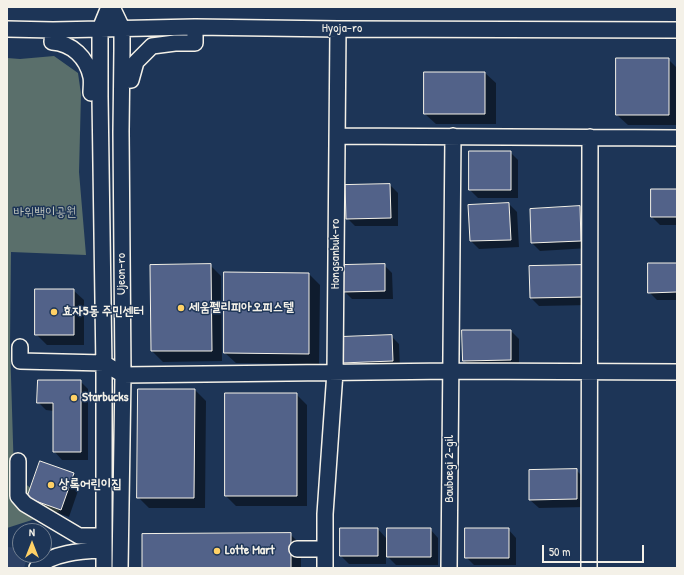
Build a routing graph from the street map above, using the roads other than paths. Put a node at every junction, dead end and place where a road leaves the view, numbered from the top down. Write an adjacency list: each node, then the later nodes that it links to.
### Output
1 (109, 7): 6 (street, Ujeon-ro)
2 (112, 7): 4 (street, Ujeon-ro)
3 (195, 27): 4 (street, Hyoja-ro); 8 (street, Hyoja-ro); 10 (street)
4 (122, 28): 6 (street, Hyoja-ro); 10 (street, Ujeon-ro)
5 (7, 29): 7 (street, Hyoja-ro)
6 (100, 29): 7 (street, Hyoja-ro); 11 (street, Ujeon-ro)
7 (53, 30): 11 (street)
8 (338, 30): 9 (street, Hyoja-ro); 12 (street, Hongsanbuk-ro)
9 (677, 30)
10 (122, 81): 22 (street, Ujeon-ro)
11 (100, 98): 17 (street, Ujeon-ro)
12 (337, 136): 13 (street); 20 (street, Hongsanbuk-ro)
13 (452, 136): 14 (street); 18 (street)
14 (590, 137): 15 (street); 19 (street)
15 (677, 138)
16 (20, 346): 17 (street)
17 (104, 363): 22 (street); 24 (street, Ujeon-ro)
18 (451, 371): 19 (street); 20 (street); 31 (street, Baubaegi 2-gil)
19 (589, 371): 21 (street); 32 (street)
20 (336, 372): 22 (street); 26 (street)
21 (677, 372)
22 (123, 375): 29 (street, Ujeon-ro)
23 (18, 461): 24 (street)
24 (104, 543): 27 (street); 28 (street, Ujeon-ro)
25 (298, 549): 26 (street)
26 (325, 549): 30 (street)
27 (37, 568)
28 (104, 568)
29 (120, 568)
30 (325, 568)
31 (449, 568)
32 (589, 568)

